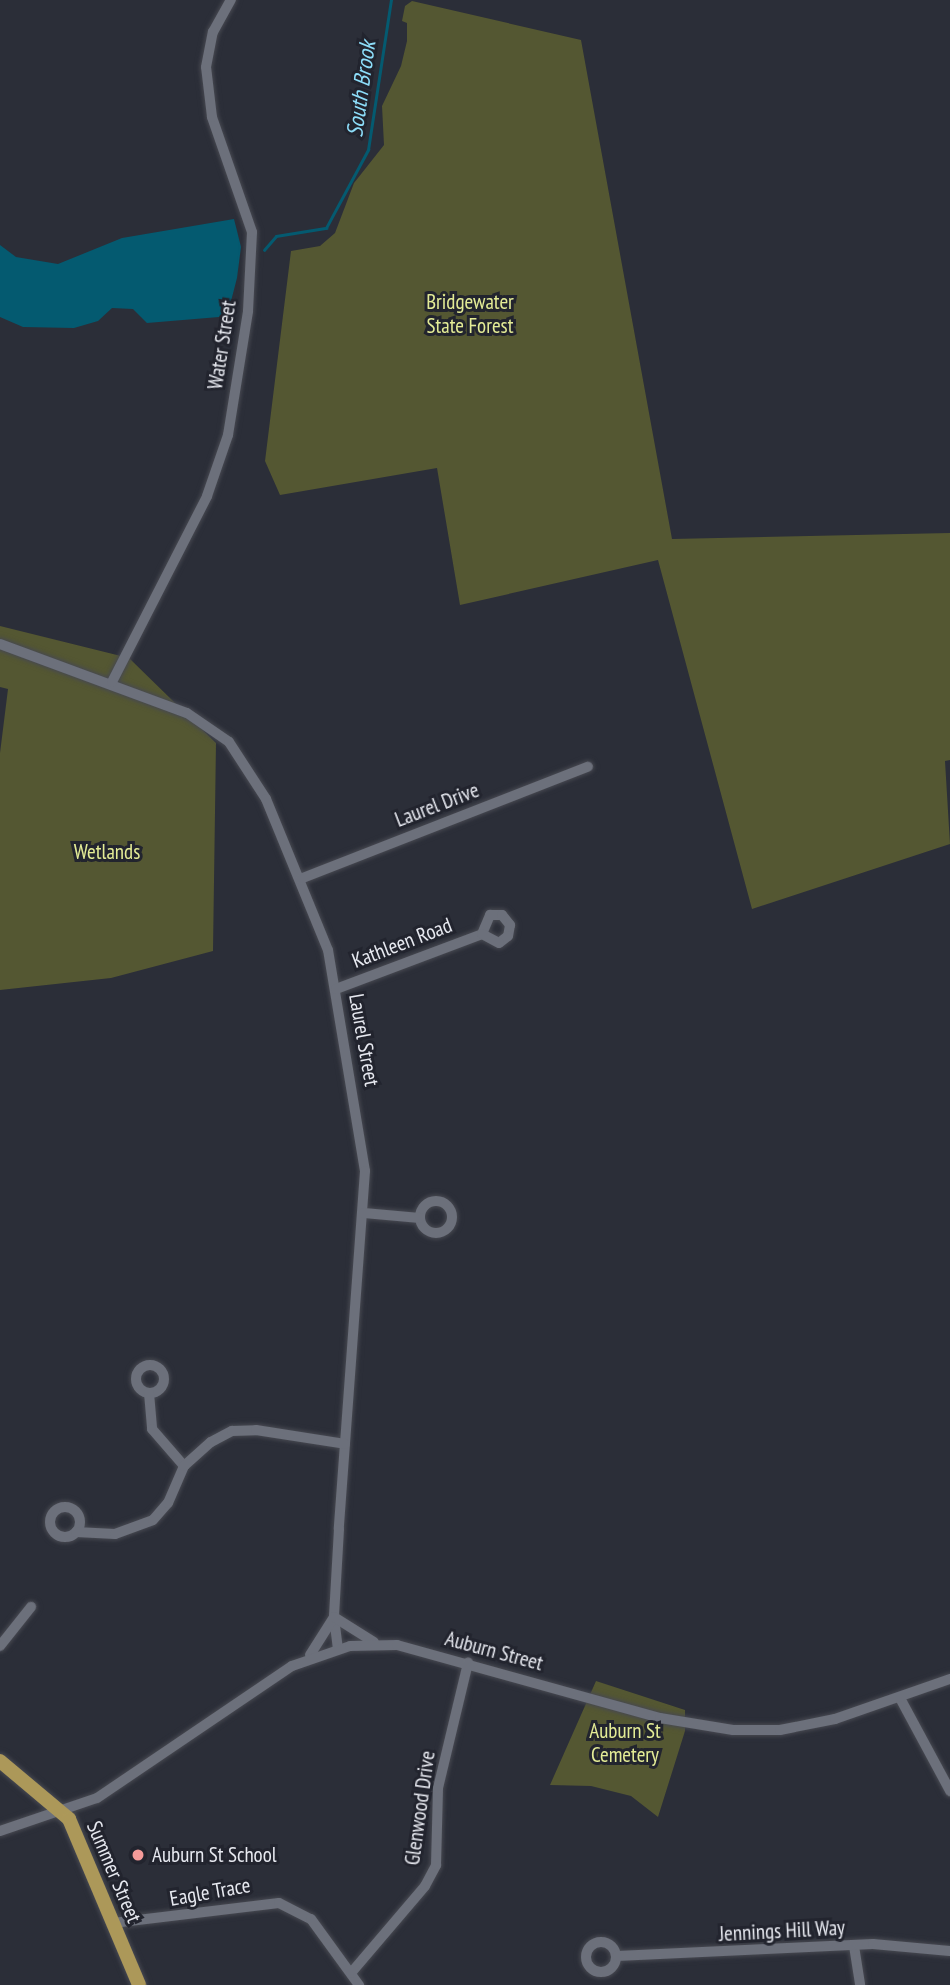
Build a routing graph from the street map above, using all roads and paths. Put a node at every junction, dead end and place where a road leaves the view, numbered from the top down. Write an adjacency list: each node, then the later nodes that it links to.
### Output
1 (231, 0): 3 (street, Water Street)
2 (0, 644): 3 (street, Laurel Street)
3 (111, 682): 5 (street, Laurel Street)
4 (588, 767): 5 (street, Laurel Drive)
5 (300, 879): 7 (street, Laurel Street)
6 (482, 934): 7 (street, Kathleen Road)
7 (336, 989): 8 (street, Laurel Street)
8 (364, 1213): 9 (street); 11 (street, Laurel Street)
9 (421, 1218)
10 (149, 1393): 12 (street)
11 (345, 1444): 12 (street); 15 (street, Laurel Street)
12 (184, 1466): 13 (street)
13 (76, 1532)
14 (31, 1607): 17 (street)
15 (334, 1618): 16 (street); 18 (street, Laurel Street); 19 (street)
16 (387, 1645): 18 (street, Auburn Street); 20 (street, Auburn Street)
17 (0, 1646)
18 (338, 1649): 19 (street, Auburn Street)
19 (305, 1659): 25 (street, Auburn Street)
20 (468, 1663): 22 (street, Auburn Street); 31 (street, Glenwood Drive)
21 (950, 1679): 22 (street, Auburn Street)
22 (900, 1698): 24 (street)
23 (0, 1761): 25 (main road, Summer Street)
24 (950, 1791)
25 (62, 1810): 26 (street, Auburn Street); 27 (main road, Summer Street)
26 (0, 1831)
27 (113, 1923): 31 (street, Eagle Trace); 32 (main road, Summer Street)
28 (854, 1946): 29 (street, Jennings Hill Way); 30 (street, Jennings Hill Way); 34 (street)
29 (950, 1951)
30 (617, 1956)
31 (351, 1973): 33 (street, Eagle Trace)
32 (139, 1985)
33 (359, 1985)
34 (860, 1985)

